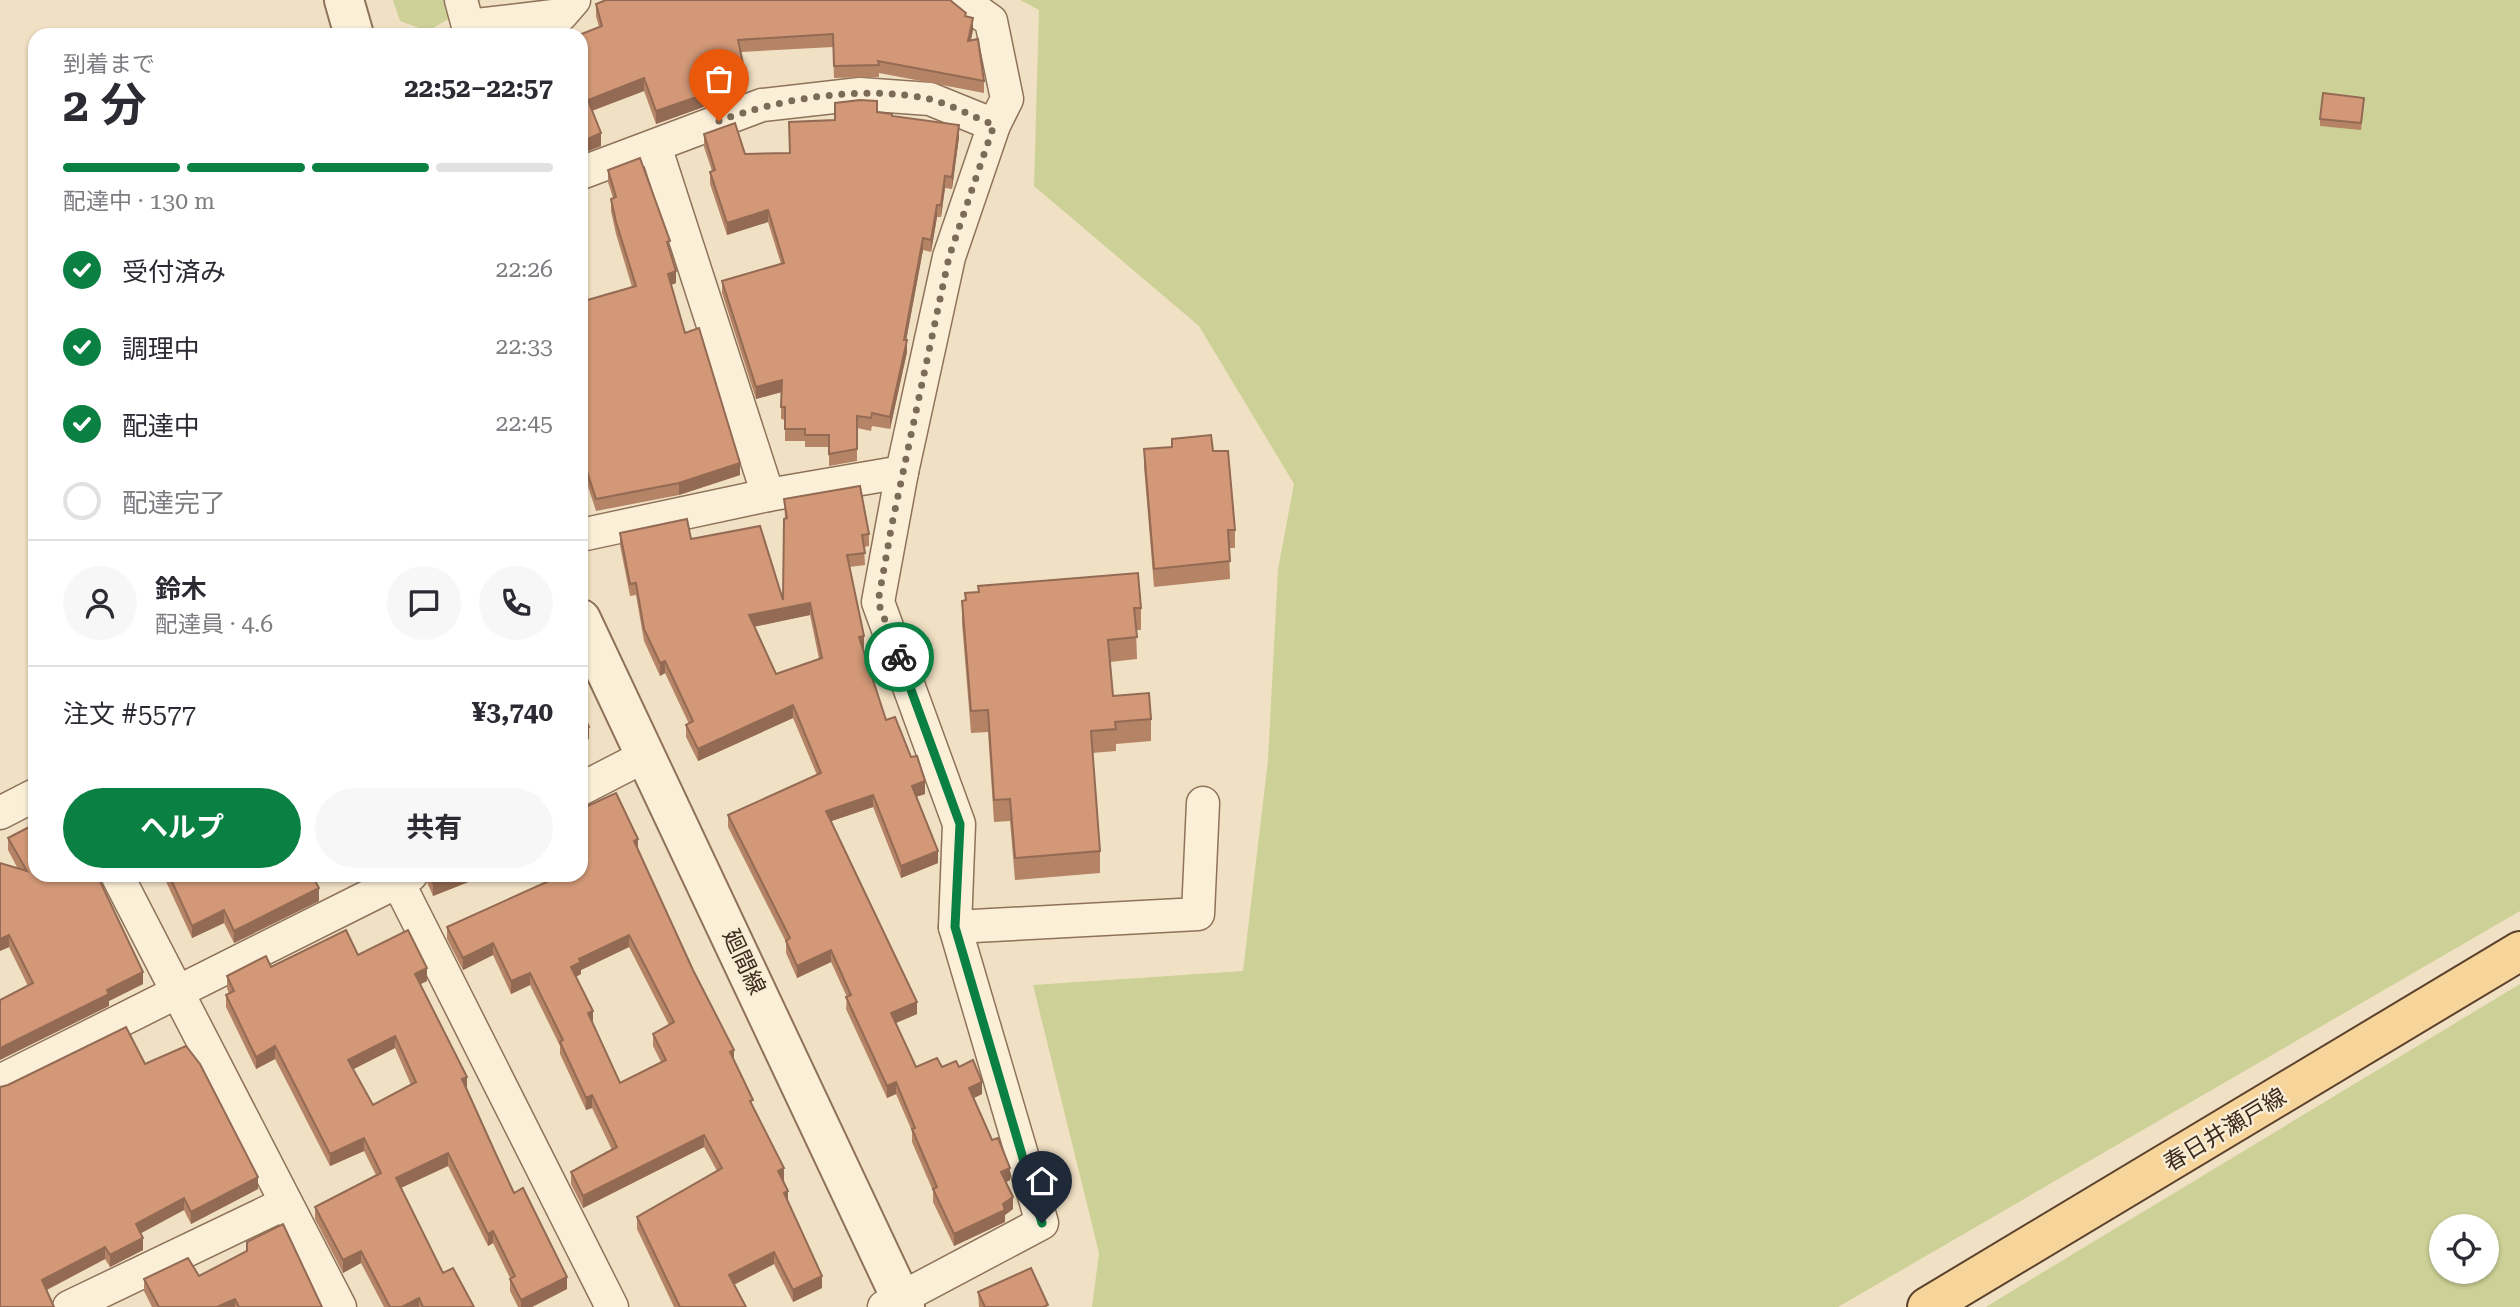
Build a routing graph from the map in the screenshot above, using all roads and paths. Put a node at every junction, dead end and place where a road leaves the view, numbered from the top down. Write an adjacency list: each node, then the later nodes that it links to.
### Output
1 (344, 0): 5 (street)
2 (461, 0): 3 (street)
3 (574, 0)
4 (962, 0): 6 (street)
5 (352, 28)
6 (994, 125): 7 (street); 9 (street)
7 (655, 146): 8 (street); 10 (street)
8 (588, 170)
9 (902, 472): 10 (street); 21 (street)
10 (768, 495): 11 (street)
11 (588, 534)
12 (588, 633): 13 (street, 廻間線)
13 (647, 755): 14 (street); 26 (street, 廻間線)
14 (588, 785)
15 (28, 799): 17 (street)
16 (1203, 803): 21 (street)
17 (0, 813)
18 (121, 882): 23 (street)
19 (397, 882): 23 (street)
20 (407, 882): 29 (street)
21 (955, 927): 26 (street)
22 (2520, 951): 30 (main road, 春日井瀬戸線)
23 (177, 993): 24 (street); 25 (street)
24 (0, 1081)
25 (286, 1203): 27 (street); 28 (street)
26 (896, 1304)
27 (72, 1306)
28 (340, 1307)
29 (612, 1307)
30 (1927, 1307)

